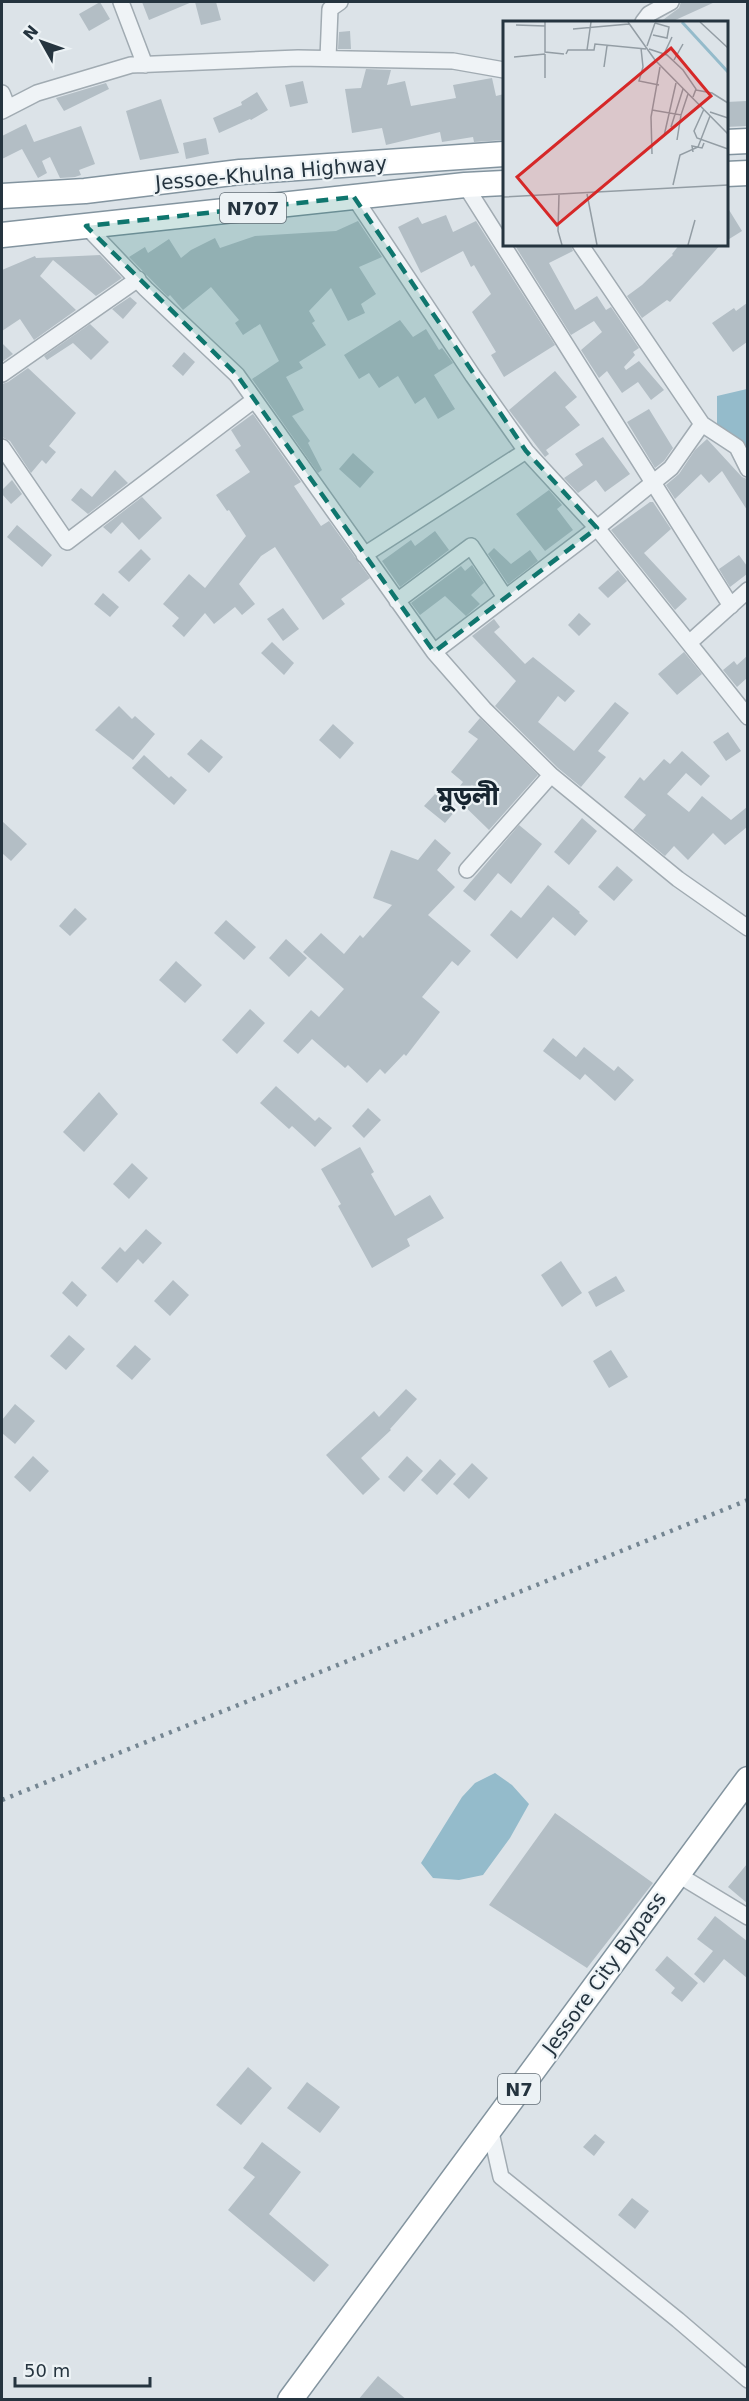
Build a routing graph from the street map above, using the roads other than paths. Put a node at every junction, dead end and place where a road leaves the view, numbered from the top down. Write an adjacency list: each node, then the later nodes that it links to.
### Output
1 (121, 2): 6 (street)
2 (340, 2): 5 (street)
3 (671, 2): 4 (street)
4 (646, 13)
5 (328, 58): 6 (street); 7 (street)
6 (145, 65): 9 (street)
7 (503, 70)
8 (2, 93): 9 (street)
9 (5, 109)
10 (747, 141): 11 (highway)
11 (728, 142)
12 (503, 154): 17 (highway, Jessoe-Khulna Highway / N707)
13 (747, 173): 14 (highway)
14 (728, 174)
15 (503, 183): 16 (highway, Jessoe-Khulna Highway / N707)
16 (465, 184): 18 (highway, Jessoe-Khulna Highway / N707); 21 (street)
17 (2, 196)
18 (354, 197): 19 (highway, Jessoe-Khulna Highway / N707); 29 (street)
19 (86, 226): 20 (highway, Jessoe-Khulna Highway / N707); 24 (street)
20 (2, 235)
21 (503, 244)
22 (504, 246): 36 (street)
23 (580, 246): 27 (street)
24 (138, 279): 25 (street); 26 (street)
25 (2, 374)
26 (254, 400): 28 (street); 32 (street)
27 (702, 424): 30 (street); 31 (street)
28 (2, 447)
29 (526, 451): 31 (street); 32 (street)
30 (747, 469)
31 (597, 528): 34 (street); 37 (street)
32 (364, 555): 35 (street)
33 (747, 590): 36 (street)
34 (505, 597): 35 (street); 38 (street)
35 (398, 601): 38 (street)
36 (731, 606): 37 (street)
37 (689, 643): 39 (street)
38 (434, 652): 40 (street)
39 (747, 717)
40 (551, 775): 41 (street); 42 (street)
41 (467, 870)
42 (747, 928)
43 (747, 1779): 44 (highway, Jessore City Bypass / N7)
44 (677, 1874): 45 (street); 46 (highway, Jessore City Bypass / N7)
45 (747, 1917)
46 (490, 2128): 47 (street); 48 (highway, Jessore City Bypass / N7)
47 (747, 2380)
48 (290, 2400)

